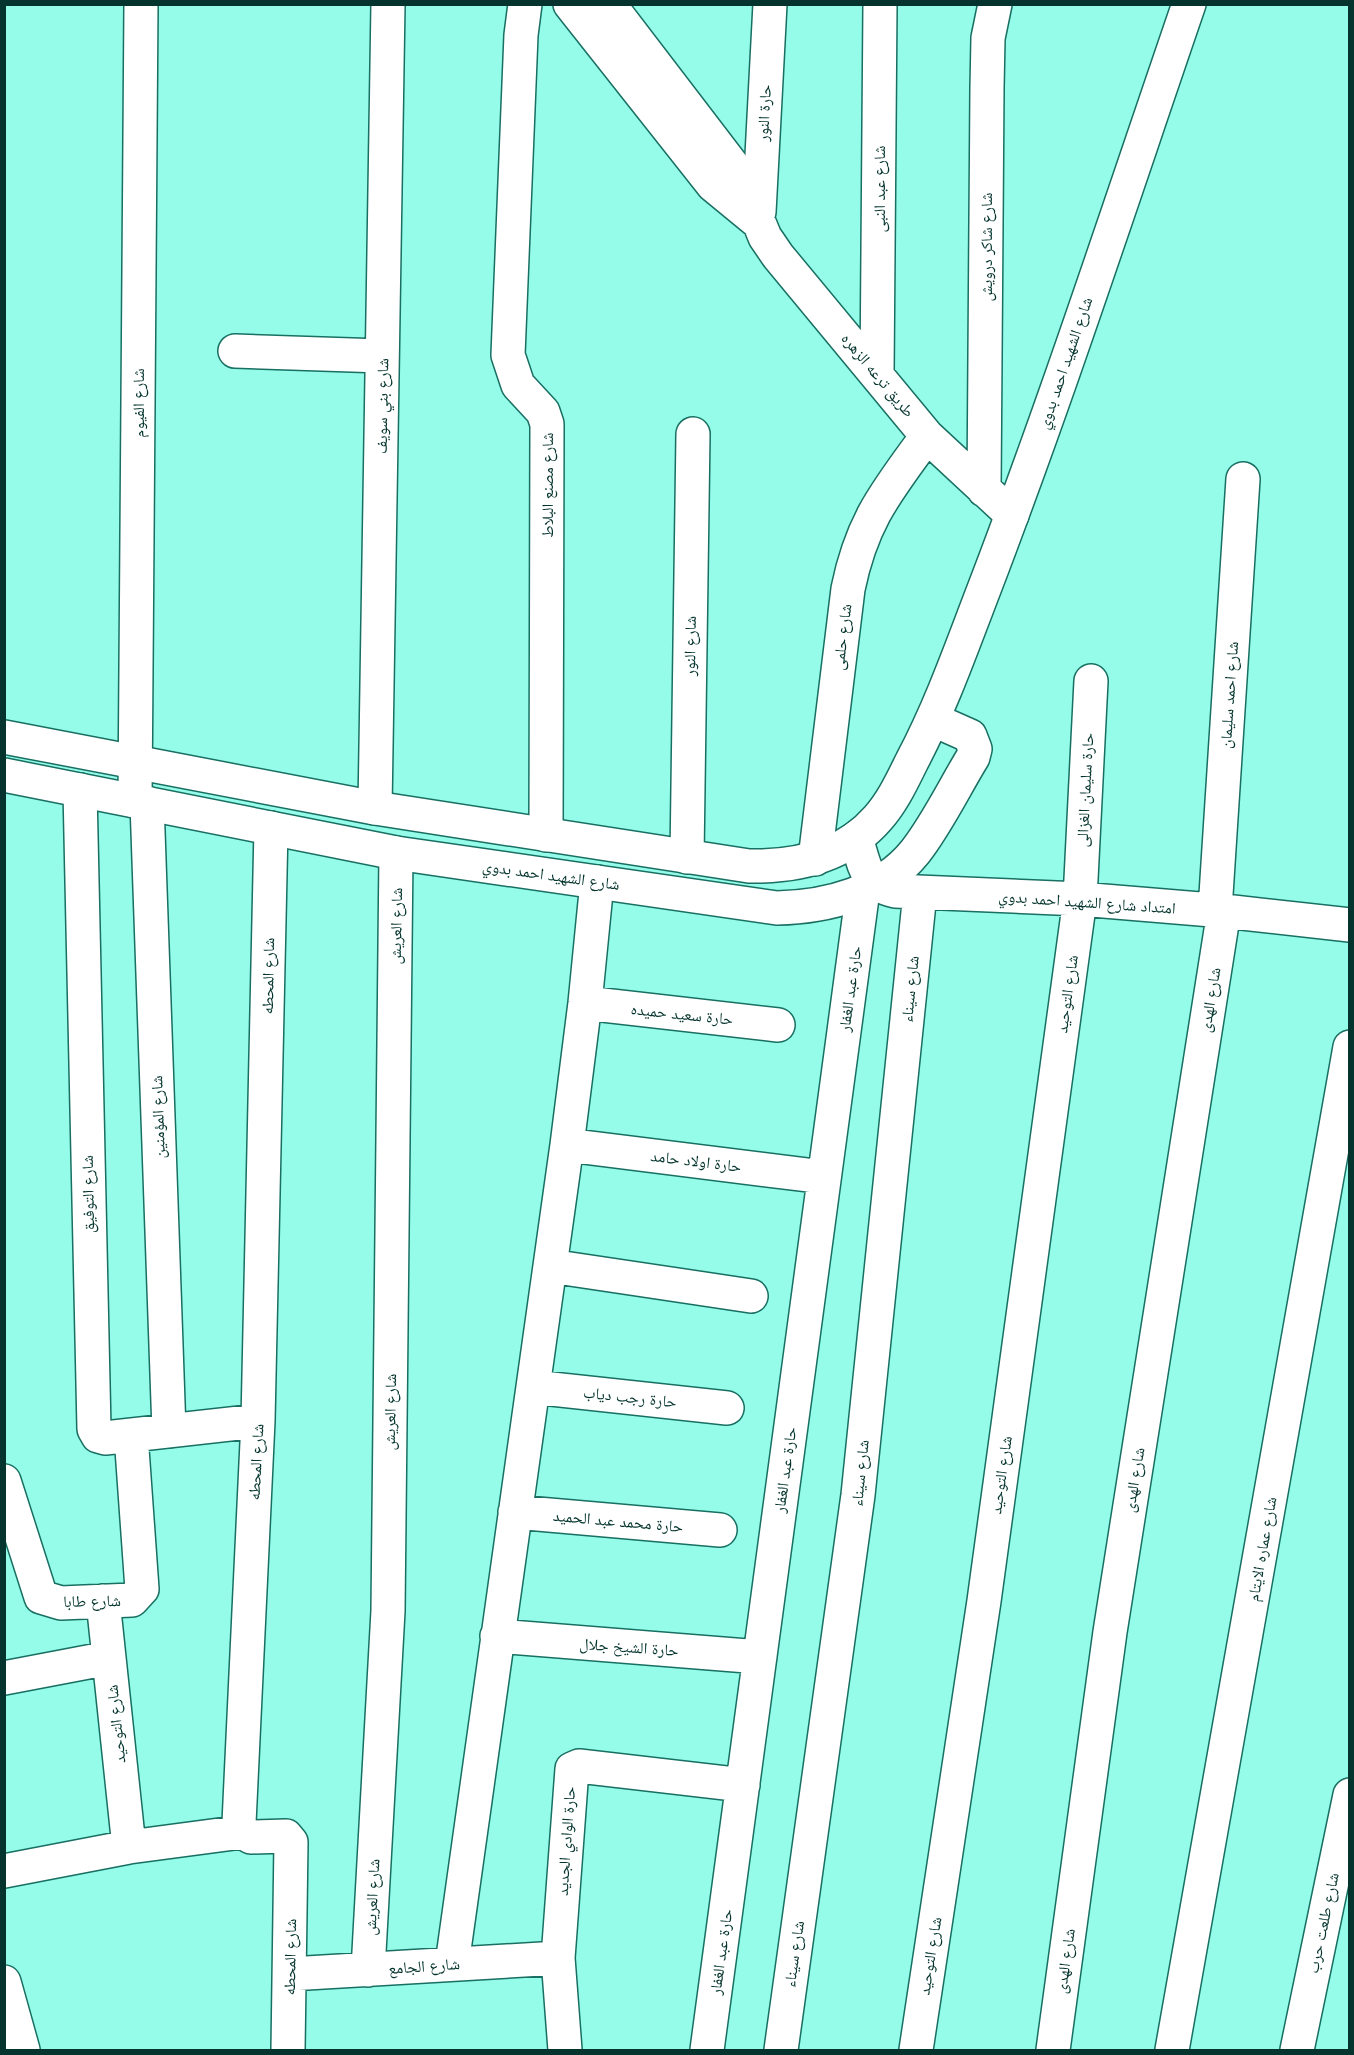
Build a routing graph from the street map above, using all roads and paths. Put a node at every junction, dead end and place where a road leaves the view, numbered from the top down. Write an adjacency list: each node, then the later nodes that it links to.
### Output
1 (141, 4): 24 (street, شارع الفيوم)
2 (388, 4): 14 (street, شارع بني سويف)
3 (525, 4): 30 (street, شارع مصنع البلاط)
4 (570, 4): 12 (street, طريق ترعه الزهره)
5 (609, 4): 11 (street, طريق ترعه الزهره)
6 (637, 4): 11 (street)
7 (770, 4): 12 (street, حارة النور)
8 (880, 4): 15 (street, شارع عبد النبى)
9 (995, 4): 19 (street, شارع شاكر درويش)
10 (1189, 4): 20 (street, شارع الشهيد احمد بدوي)
11 (636, 40): 12 (street, طريق ترعه الزهره)
12 (758, 222): 15 (street, طريق ترعه الزهره)
13 (235, 351): 14 (street)
14 (382, 356): 28 (street, شارع بني سويف)
15 (878, 374): 17 (street, طريق ترعه الزهره)
16 (693, 435): 33 (street, شارع النور)
17 (927, 436): 19 (street, طريق ترعه الزهره); 34 (street, شارع حلمى)
18 (1243, 479): 39 (street, شارع احمد سليمان)
19 (984, 490): 20 (street, طريق ترعه الزهره)
20 (1012, 515): 22 (street, شارع الشهيد احمد بدوي)
21 (1091, 681): 38 (street, حارة سليمان الغزالى)
22 (934, 720): 31 (street, شارع الشهيد احمد بدوي); 36 (street, شارع الشهيد احمد بدوي)
23 (4, 737): 24 (street, شارع الشهيد احمد بدوي)
24 (136, 763): 27 (street, شارع الفيوم); 28 (street, شارع الشهيد احمد بدوي)
25 (4, 775): 26 (street, شارع الشهيد احمد بدوي)
26 (80, 790): 27 (street, شارع الشهيد احمد بدوي); 52 (street, شارع التوفيق)
27 (141, 802): 29 (street, شارع الشهيد احمد بدوي); 51 (street, شارع المؤمنين)
28 (375, 808): 30 (street, شارع الشهيد احمد بدوي)
29 (271, 828): 32 (street, شارع الشهيد احمد بدوي); 50 (street, شارع المحطه)
30 (546, 835): 33 (street, شارع الشهيد احمد بدوي)
31 (856, 838): 34 (street, شارع الشهيد احمد بدوي); 36 (street)
32 (396, 853): 35 (street, شارع الشهيد احمد بدوي); 68 (street, شارع العريش)
33 (687, 857): 34 (street, شارع الشهيد احمد بدوي)
34 (815, 859)
35 (597, 882): 36 (street, شارع الشهيد احمد بدوي); 41 (street)
36 (869, 887): 37 (street, امتداد شارع الشهيد احمد بدوي); 45 (street, حارة عبد الغفار)
37 (920, 893): 38 (street, امتداد شارع الشهيد احمد بدوي); 75 (street, شارع سيناء)
38 (1080, 899): 39 (street, امتداد شارع الشهيد احمد بدوي); 76 (street, شارع التوحيد)
39 (1220, 910): 40 (street, امتداد شارع الشهيد احمد بدوي); 77 (street, شارع الهدى)
40 (1350, 925)
41 (585, 1003): 42 (street, حارة سعيد حميده); 44 (street)
42 (778, 1025)
43 (1350, 1047): 78 (street, شارع عماره الايتام)
44 (567, 1145): 45 (street, حارة اولاد حامد); 46 (street)
45 (824, 1177): 58 (street, حارة عبد الغفار)
46 (550, 1266): 47 (street); 48 (street)
47 (751, 1296)
48 (533, 1387): 49 (street, حارة رجب دياب); 54 (street)
49 (727, 1408)
50 (258, 1421): 51 (street, شارع التوفيق); 63 (street, شارع المحطه)
51 (169, 1431): 52 (street, شارع التوفيق)
52 (131, 1435): 56 (street, شارع طابا)
53 (4, 1481): 56 (street, شارع طابا)
54 (515, 1512): 55 (street, حارة محمد عبد الحميد); 57 (street)
55 (720, 1530)
56 (103, 1601): 59 (street, شارع التوحيد)
57 (497, 1636): 58 (street, حارة الشيخ جلال); 67 (street)
58 (760, 1657): 61 (street, حارة عبد الغفار)
59 (109, 1658): 60 (street); 64 (street, شارع التوحيد)
60 (4, 1678)
61 (743, 1785): 66 (street, حارة الوادي الجديد); 74 (street, حارة عبد الغفار)
62 (1350, 1795): 79 (street, شارع طلعت حرب)
63 (242, 1832): 64 (street); 69 (street, شارع المحطه)
64 (129, 1847): 65 (street)
65 (4, 1871)
66 (558, 1958): 67 (street, شارع الجامع); 73 (street, حارة الوادي الجديد)
67 (452, 1964): 68 (street, شارع الجامع)
68 (368, 1970): 69 (street, شارع الجامع)
69 (290, 1974): 72 (street, شارع المحطه)
70 (4, 1982): 71 (street)
71 (22, 2050)
72 (288, 2050)
73 (565, 2050)
74 (707, 2050)
75 (781, 2050)
76 (916, 2050)
77 (1053, 2050)
78 (1172, 2050)
79 (1297, 2050)

